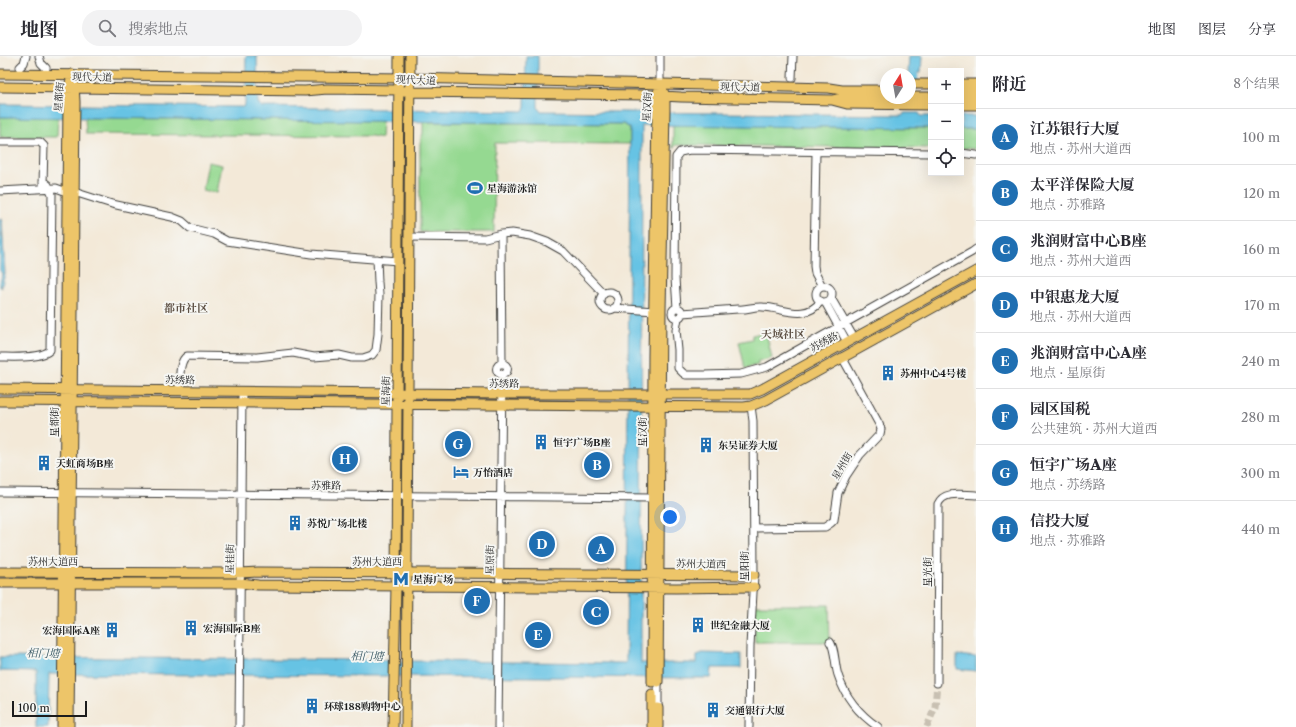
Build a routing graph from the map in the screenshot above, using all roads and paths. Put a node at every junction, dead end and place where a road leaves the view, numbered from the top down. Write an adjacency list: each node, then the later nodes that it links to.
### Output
1 (26, 56): 7 (street)
2 (39, 56): 8 (street)
3 (399, 56): 11 (main road, 星海街)
4 (410, 56): 12 (main road)
5 (660, 56): 17 (street)
6 (793, 56): 13 (street)
7 (20, 67)
8 (46, 68)
9 (0, 74): 10 (main road, 现代大道)
10 (72, 74): 11 (main road, 现代大道); 19 (main road, 星都街)
11 (399, 78): 12 (main road, 现代大道); 21 (main road, 星海街)
12 (410, 78): 17 (main road, 现代大道); 27 (main road)
13 (792, 78)
14 (880, 84): 20 (main road, 现代大道)
15 (964, 84): 16 (main road)
16 (976, 84)
17 (660, 85): 20 (main road, 现代大道); 28 (main road, 星汉街)
18 (0, 87): 19 (main road, 现代大道)
19 (72, 88): 21 (main road, 现代大道); 45 (main road, 星都街)
20 (829, 88): 22 (main road, 现代大道)
21 (399, 90): 27 (main road, 现代大道); 50 (main road, 星海街)
22 (880, 90)
23 (916, 90): 24 (main road)
24 (928, 90)
25 (964, 91): 26 (main road)
26 (976, 91)
27 (410, 92): 28 (main road, 现代大道); 47 (main road)
28 (661, 96): 34 (main road, 现代大道); 57 (main road, 星汉街)
29 (880, 97): 34 (main road, 现代大道)
30 (916, 97): 31 (main road)
31 (928, 97)
32 (964, 98): 33 (main road)
33 (976, 98)
34 (832, 100): 35 (main road, 现代大道)
35 (928, 105)
36 (964, 105): 37 (main road)
37 (976, 106)
38 (0, 142): 43 (street)
39 (816, 152): 40 (street); 53 (street); 58 (street)
40 (928, 153)
41 (964, 153): 42 (street)
42 (976, 154)
43 (45, 186): 44 (street); 45 (street); 61 (street)
44 (0, 191)
45 (71, 192): 49 (street); 64 (main road, 星都街)
46 (501, 234): 47 (street); 54 (street); 69 (street, 星原街)
47 (409, 237): 68 (main road)
48 (976, 248): 59 (street)
49 (378, 259): 50 (street); 65 (street)
50 (398, 261): 67 (main road, 星海街)
51 (976, 271): 60 (main road, 苏绣路)
52 (976, 284): 62 (main road)
53 (822, 286): 55 (street); 55 (street)
54 (604, 294): 56 (street); 56 (street)
55 (826, 300): 58 (street); 59 (street)
56 (614, 308): 57 (street)
57 (654, 310): 58 (street); 70 (main road, 星汉街)
58 (677, 312): 59 (street)
59 (842, 324): 60 (street)
60 (850, 340): 70 (main road, 苏绣路)
61 (0, 357)
62 (842, 357): 78 (main road); 87 (street, 星州街)
63 (0, 389): 64 (main road, 苏绣路)
64 (69, 390): 65 (main road, 苏绣路); 72 (main road, 星都街)
65 (179, 391): 66 (main road, 苏绣路)
66 (242, 392): 67 (main road, 苏绣路); 73 (street, 星桂街)
67 (397, 393): 68 (main road, 苏绣路); 74 (main road, 星海街)
68 (407, 393): 69 (main road, 苏绣路); 75 (main road)
69 (502, 394): 70 (main road, 苏绣路); 76 (street, 星原街)
70 (653, 394): 77 (main road, 星汉街)
71 (0, 400): 72 (main road)
72 (69, 401): 73 (main road); 80 (main road, 星都街)
73 (242, 402): 74 (main road); 81 (street, 星桂街)
74 (397, 404): 75 (main road); 82 (main road, 星海街)
75 (407, 405): 76 (main road); 83 (main road)
76 (501, 405): 77 (main road); 85 (street, 星原街)
77 (653, 406): 78 (main road); 86 (main road, 星汉街); 94 (main road, 星汉街)
78 (751, 406): 87 (street, 星阳街)
79 (0, 492): 80 (street, 苏雅路)
80 (68, 492): 81 (street, 苏雅路); 89 (main road, 星都街)
81 (241, 494): 82 (street, 苏雅路); 92 (street, 星桂街)
82 (396, 495): 83 (street, 苏雅路); 90 (main road, 星海街)
83 (407, 495): 85 (street, 苏雅路); 91 (main road)
84 (976, 495): 107 (street, 星光街)
85 (500, 497): 86 (street, 苏雅路); 93 (street, 星原街)
86 (653, 498): 94 (main road, 星汉街)
87 (754, 528): 95 (street, 星阳街)
88 (0, 572): 89 (main road, 苏州大道西)
89 (67, 572): 92 (main road, 苏州大道西); 97 (main road, 星都街)
90 (396, 572): 91 (main road, 苏州大道西); 92 (main road, 苏州大道西); 99 (main road, 星海街)
91 (406, 572): 93 (main road, 苏州大道西); 100 (main road)
92 (240, 573): 98 (street, 星桂街)
93 (500, 573): 94 (main road, 苏州大道西); 101 (street, 星原街)
94 (652, 574): 95 (main road, 苏州大道西); 103 (main road, 星汉街)
95 (754, 575): 102 (street, 星阳街)
96 (0, 583): 97 (main road)
97 (67, 583): 98 (main road); 105 (main road, 星都街)
98 (240, 583): 99 (main road); 112 (street, 星桂街)
99 (396, 586): 100 (main road); 113 (main road, 星海街)
100 (406, 586): 101 (main road); 114 (main road)
101 (499, 587): 103 (main road); 115 (street, 星原街)
102 (754, 587): 103 (main road); 118 (street, 星阳街)
103 (652, 588): 106 (main road, 星汉街)
104 (830, 642): 119 (street)
105 (66, 676): 110 (main road, 星都街); 111 (main road, 星都街)
106 (655, 682): 108 (street, 星汉街); 109 (street, 星汉街)
107 (938, 684)
108 (652, 694): 116 (main road, 星汉街)
109 (658, 708): 117 (main road, 星汉街)
110 (62, 727)
111 (69, 727)
112 (239, 727)
113 (393, 727)
114 (406, 727)
115 (498, 727)
116 (652, 727)
117 (658, 727)
118 (749, 727)
119 (878, 727)

